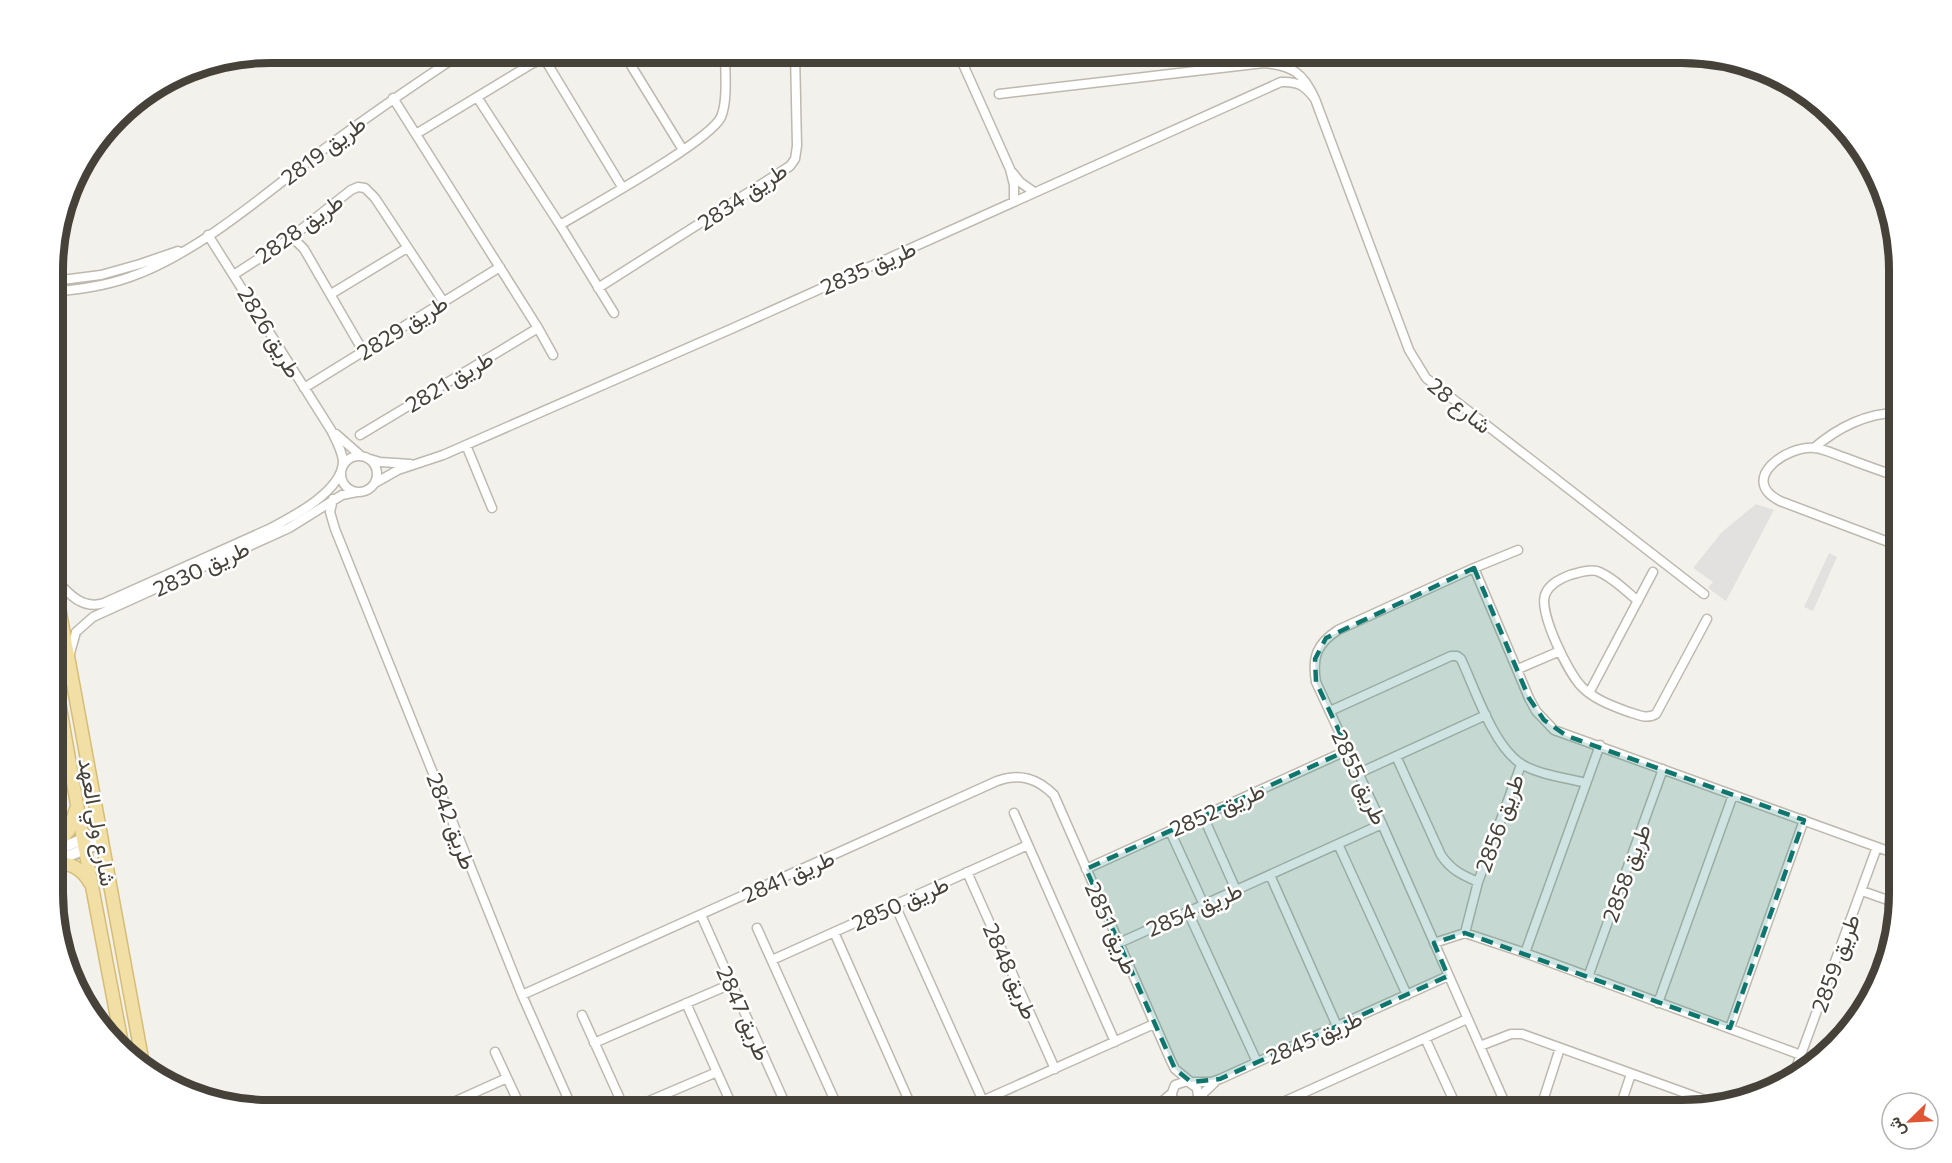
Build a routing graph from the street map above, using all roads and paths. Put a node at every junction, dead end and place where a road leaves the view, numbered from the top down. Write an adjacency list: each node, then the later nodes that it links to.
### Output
1 (446, 63): 10 (street, طريق 2819)
2 (535, 63): 9 (street)
3 (547, 63): 15 (street)
4 (630, 63): 13 (street)
5 (725, 63): 13 (street)
6 (795, 63): 30 (street, طريق 2834)
7 (963, 63): 14 (street)
8 (999, 94): 11 (street, شارع 28)
9 (477, 97): 12 (street); 18 (street)
10 (393, 98): 12 (street); 19 (street, طريق 2819)
11 (1315, 99): 16 (street, طريق 2835); 59 (street, شارع 28)
12 (416, 134): 23 (street)
13 (683, 150): 15 (street)
14 (1010, 169): 16 (street); 17 (street)
15 (622, 187): 18 (street)
16 (1034, 192): 17 (street, طريق 2835)
17 (1014, 202): 42 (street, طريق 2835)
18 (560, 225): 30 (street)
19 (208, 235): 22 (street, طريق 2819); 25 (street, طريق 2826)
20 (289, 239): 21 (street, طريق 2828); 25 (street, طريق 2828); 32 (street)
21 (408, 248): 32 (street); 33 (street, طريق 2828)
22 (184, 250): 24 (street, طريق 2819); 27 (street, طريق 2819)
23 (500, 267): 33 (street, طريق 2829); 35 (street)
24 (127, 268): 26 (street, طريق 2819); 27 (street)
25 (234, 274): 38 (street, طريق 2826)
26 (101, 275): 28 (street, طريق 2819); 29 (street)
27 (132, 276): 29 (street, طريق 2819)
28 (63, 280)
29 (103, 286): 31 (street, طريق 2819)
30 (598, 288): 34 (street)
31 (63, 291)
32 (331, 294): 36 (street)
33 (443, 301): 36 (street, طريق 2829)
34 (614, 313)
35 (538, 328): 37 (street); 41 (street, طريق 2821)
36 (363, 351): 38 (street, طريق 2829)
37 (553, 355)
38 (304, 388): 40 (street, طريق 2826)
39 (1889, 414): 43 (street)
40 (331, 430): 44 (street, طريق 2826); 46 (street, طريق 2826)
41 (360, 435)
42 (466, 445): 45 (street, طريق 2835); 52 (street)
43 (1814, 448): 47 (street); 54 (street)
44 (364, 457): 45 (street, طريق 2835); 46 (street); 48 (street)
45 (416, 464): 48 (street, طريق 2835)
46 (342, 469): 49 (street); 51 (street, طريق 2830)
47 (1889, 474)
48 (375, 483): 49 (street)
49 (357, 492): 50 (street, طريق 2830)
50 (333, 500): 51 (street, طريق 2830); 53 (street, طريق 2842)
51 (315, 507): 53 (street, طريق 2842); 58 (street, طريق 2830); 64 (street, طريق 2830)
52 (492, 508)
53 (334, 529): 117 (street, طريق 2842)
54 (1889, 542)
55 (1518, 550): 56 (street, طريق 2855)
56 (1474, 568): 65 (street); 67 (street, طريق 2855)
57 (1653, 572): 60 (street)
58 (63, 586)
59 (1704, 594)
60 (1638, 601): 63 (street); 66 (street)
61 (1707, 619): 66 (street)
62 (63, 634): 64 (main road, شارع ولي العهد)
63 (1560, 651): 65 (street); 66 (street)
64 (68, 665): 85 (main road, شارع ولي العهد)
65 (1518, 669): 70 (street)
66 (1589, 693)
67 (1330, 711): 68 (street, طريق 2856); 71 (street, طريق 2855)
68 (1486, 715): 72 (street); 73 (street, طريق 2856)
69 (63, 727): 79 (main road, شارع ولي العهد)
70 (1600, 746): 74 (street); 76 (street)
71 (1348, 750): 75 (street, طريق 2855); 81 (street, طريق 2852)
72 (1396, 756): 75 (street); 98 (street, طريق 2856)
73 (1521, 765): 76 (street, طريق 2856); 98 (street, طريق 2856)
74 (1663, 769): 78 (street); 115 (street, طريق 2858)
75 (1359, 773): 83 (street, طريق 2855)
76 (1586, 783): 112 (street)
77 (1054, 795): 95 (street, طريق 2851); 106 (street, طريق 2841)
78 (1733, 795): 82 (street); 120 (street)
79 (76, 805): 86 (main road); 87 (main road, شارع ولي العهد)
80 (1014, 813): 89 (street)
81 (1203, 816): 84 (street, طريق 2852); 100 (street)
82 (1804, 820): 90 (street); 125 (street)
83 (1382, 824): 88 (street, طريق 2854); 111 (street, طريق 2855)
84 (1170, 831): 95 (street, طريق 2852); 103 (street)
85 (101, 837): 87 (street); 133 (main road, شارع ولي العهد)
86 (63, 838)
87 (84, 844): 91 (street); 93 (street); 99 (main road, شارع ولي العهد)
88 (1338, 844): 97 (street, طريق 2854); 118 (street)
89 (1028, 845): 96 (street, طريق 2850); 128 (street)
90 (1877, 847): 92 (street); 101 (street, طريق 2859)
91 (63, 848)
92 (1889, 851)
93 (63, 857)
94 (63, 864): 99 (main road)
95 (1086, 869): 110 (street, طريق 2851)
96 (967, 873): 104 (street, طريق 2850); 138 (street, طريق 2848)
97 (1270, 874): 100 (street, طريق 2854); 124 (street, طريق 2854)
98 (1478, 882): 109 (street, طريق 2856)
99 (91, 885): 126 (main road, شارع ولي العهد)
100 (1236, 890): 103 (street, طريق 2854)
101 (1862, 891): 102 (street); 134 (street, طريق 2859)
102 (1889, 900)
103 (1204, 904): 105 (street, طريق 2854)
104 (895, 905): 108 (street, طريق 2850); 154 (street)
105 (1188, 912): 110 (street, طريق 2854); 136 (street)
106 (701, 915): 116 (street, طريق 2847); 117 (street, طريق 2841)
107 (757, 928): 113 (street)
108 (834, 932): 113 (street, طريق 2850); 153 (street)
109 (1465, 933): 111 (street); 112 (street)
110 (1119, 943): 123 (street, طريق 2851)
111 (1434, 943): 114 (street, طريق 2855)
112 (1525, 953): 115 (street)
113 (772, 960): 152 (street)
114 (1448, 976): 118 (street, طريق 2845); 122 (street, طريق 2855)
115 (1588, 977): 120 (street)
116 (731, 984): 119 (street); 151 (street, طريق 2847)
117 (522, 995): 147 (street, طريق 2842)
118 (1407, 995): 124 (street, طريق 2845)
119 (686, 1003): 129 (street); 139 (street)
120 (1658, 1003): 125 (street)
121 (582, 1015): 129 (street)
122 (1467, 1019): 127 (street); 130 (street, طريق 2855)
123 (1154, 1024): 128 (street); 135 (street, طريق 2851)
124 (1337, 1026): 136 (street, طريق 2845)
125 (1730, 1028): 134 (street)
126 (120, 1035)
127 (1425, 1038): 160 (street); 161 (street)
128 (1116, 1042): 138 (street)
129 (594, 1043): 148 (street)
130 (1480, 1046): 131 (street); 162 (street, طريق 2855)
131 (1560, 1048): 140 (street); 163 (street)
132 (495, 1052): 141 (street)
133 (141, 1055)
134 (1802, 1055): 137 (street, طريق 2859)
135 (1171, 1061): 143 (street, طريق 2851); 144 (street, طريق 2851)
136 (1257, 1062): 142 (street, طريق 2845)
137 (1798, 1064)
138 (1055, 1069): 155 (street)
139 (717, 1072): 149 (street); 150 (street)
140 (1631, 1074): 164 (street); 165 (street)
141 (507, 1078): 145 (street); 146 (street)
142 (1220, 1079): 143 (street, طريق 2845); 159 (street, طريق 2845)
143 (1191, 1082): 144 (street); 158 (street)
144 (1172, 1090): 156 (street); 157 (street)
145 (458, 1100)
146 (517, 1100)
147 (569, 1100)
148 (621, 1100)
149 (650, 1100)
150 (730, 1100)
151 (783, 1100)
152 (835, 1100)
153 (909, 1100)
154 (983, 1100)
155 (985, 1100)
156 (1163, 1100)
157 (1174, 1100)
158 (1197, 1100)
159 (1200, 1100)
160 (1288, 1100)
161 (1451, 1100)
162 (1504, 1100)
163 (1543, 1100)
164 (1622, 1100)
165 (1693, 1100)

